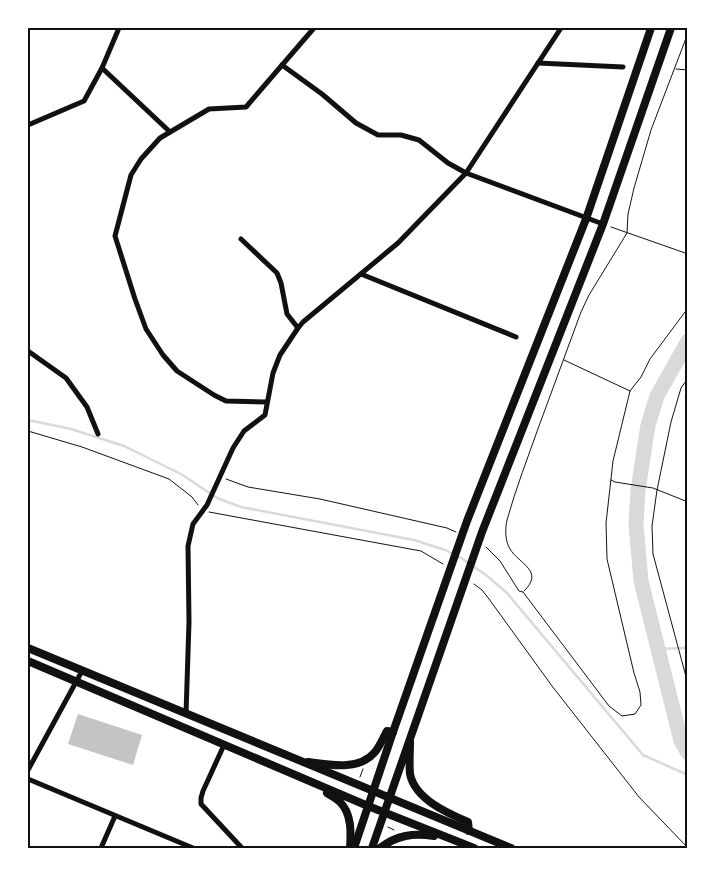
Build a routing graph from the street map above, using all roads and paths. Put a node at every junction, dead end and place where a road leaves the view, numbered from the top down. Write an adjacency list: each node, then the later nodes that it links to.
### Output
1 (119, 28): 10 (street)
2 (314, 28): 8 (street)
3 (562, 28): 7 (street)
4 (651, 28): 16 (main road)
5 (671, 28): 17 (main road)
6 (688, 33): 11 (path)
7 (538, 63): 9 (street); 15 (street)
8 (282, 65): 14 (street); 15 (street)
9 (623, 67)
10 (102, 68): 13 (street); 14 (street)
11 (675, 68): 12 (path); 18 (path)
12 (688, 70)
13 (28, 125)
14 (170, 132): 29 (street)
15 (466, 173): 16 (street); 21 (street)
16 (586, 219): 17 (street); 48 (main road)
17 (603, 224): 18 (path); 49 (main road)
18 (627, 234): 20 (path); 26 (path)
19 (241, 239): 23 (street)
20 (688, 254)
21 (361, 274): 23 (street); 24 (street)
22 (688, 308): 28 (path)
23 (298, 328): 29 (street)
24 (516, 337)
25 (28, 351): 31 (street)
26 (563, 360): 28 (path); 41 (path)
27 (688, 378): 34 (path)
28 (630, 391): 33 (path)
29 (267, 402): 32 (street)
30 (28, 431): 36 (path)
31 (98, 434)
32 (220, 478): 36 (street); 37 (path)
33 (610, 479): 34 (path); 41 (path)
34 (657, 490): 35 (path); 46 (path)
35 (688, 502)
36 (203, 511): 39 (path); 47 (street)
37 (455, 532)
38 (479, 543): 41 (path)
39 (446, 565)
40 (474, 585): 72 (path)
41 (523, 592)
42 (28, 648): 44 (main road)
43 (28, 661): 45 (main road)
44 (82, 671): 45 (street); 47 (main road)
45 (76, 682): 50 (main road); 53 (street)
46 (688, 684)
47 (186, 714): 51 (main road)
48 (392, 732): 51 (main road); 57 (main road)
49 (410, 736): 58 (main road); 62 (main road)
50 (224, 745): 56 (main road); 66 (street)
51 (296, 760): 55 (main road)
52 (364, 766): 55 (path)
53 (28, 770)
54 (28, 779): 61 (street)
55 (357, 785): 57 (main road)
56 (326, 788): 59 (main road); 67 (main road)
57 (372, 791): 58 (main road); 59 (main road)
58 (388, 798): 60 (main road); 62 (main road)
59 (368, 806): 60 (main road); 67 (main road)
60 (384, 812): 63 (main road); 68 (main road)
61 (115, 816): 64 (street); 65 (street)
62 (468, 831): 71 (main road)
63 (446, 837): 69 (main road); 70 (main road)
64 (101, 848)
65 (193, 848)
66 (242, 848)
67 (352, 848)
68 (372, 848)
69 (380, 848)
70 (474, 848)
71 (511, 848)
72 (688, 848)

